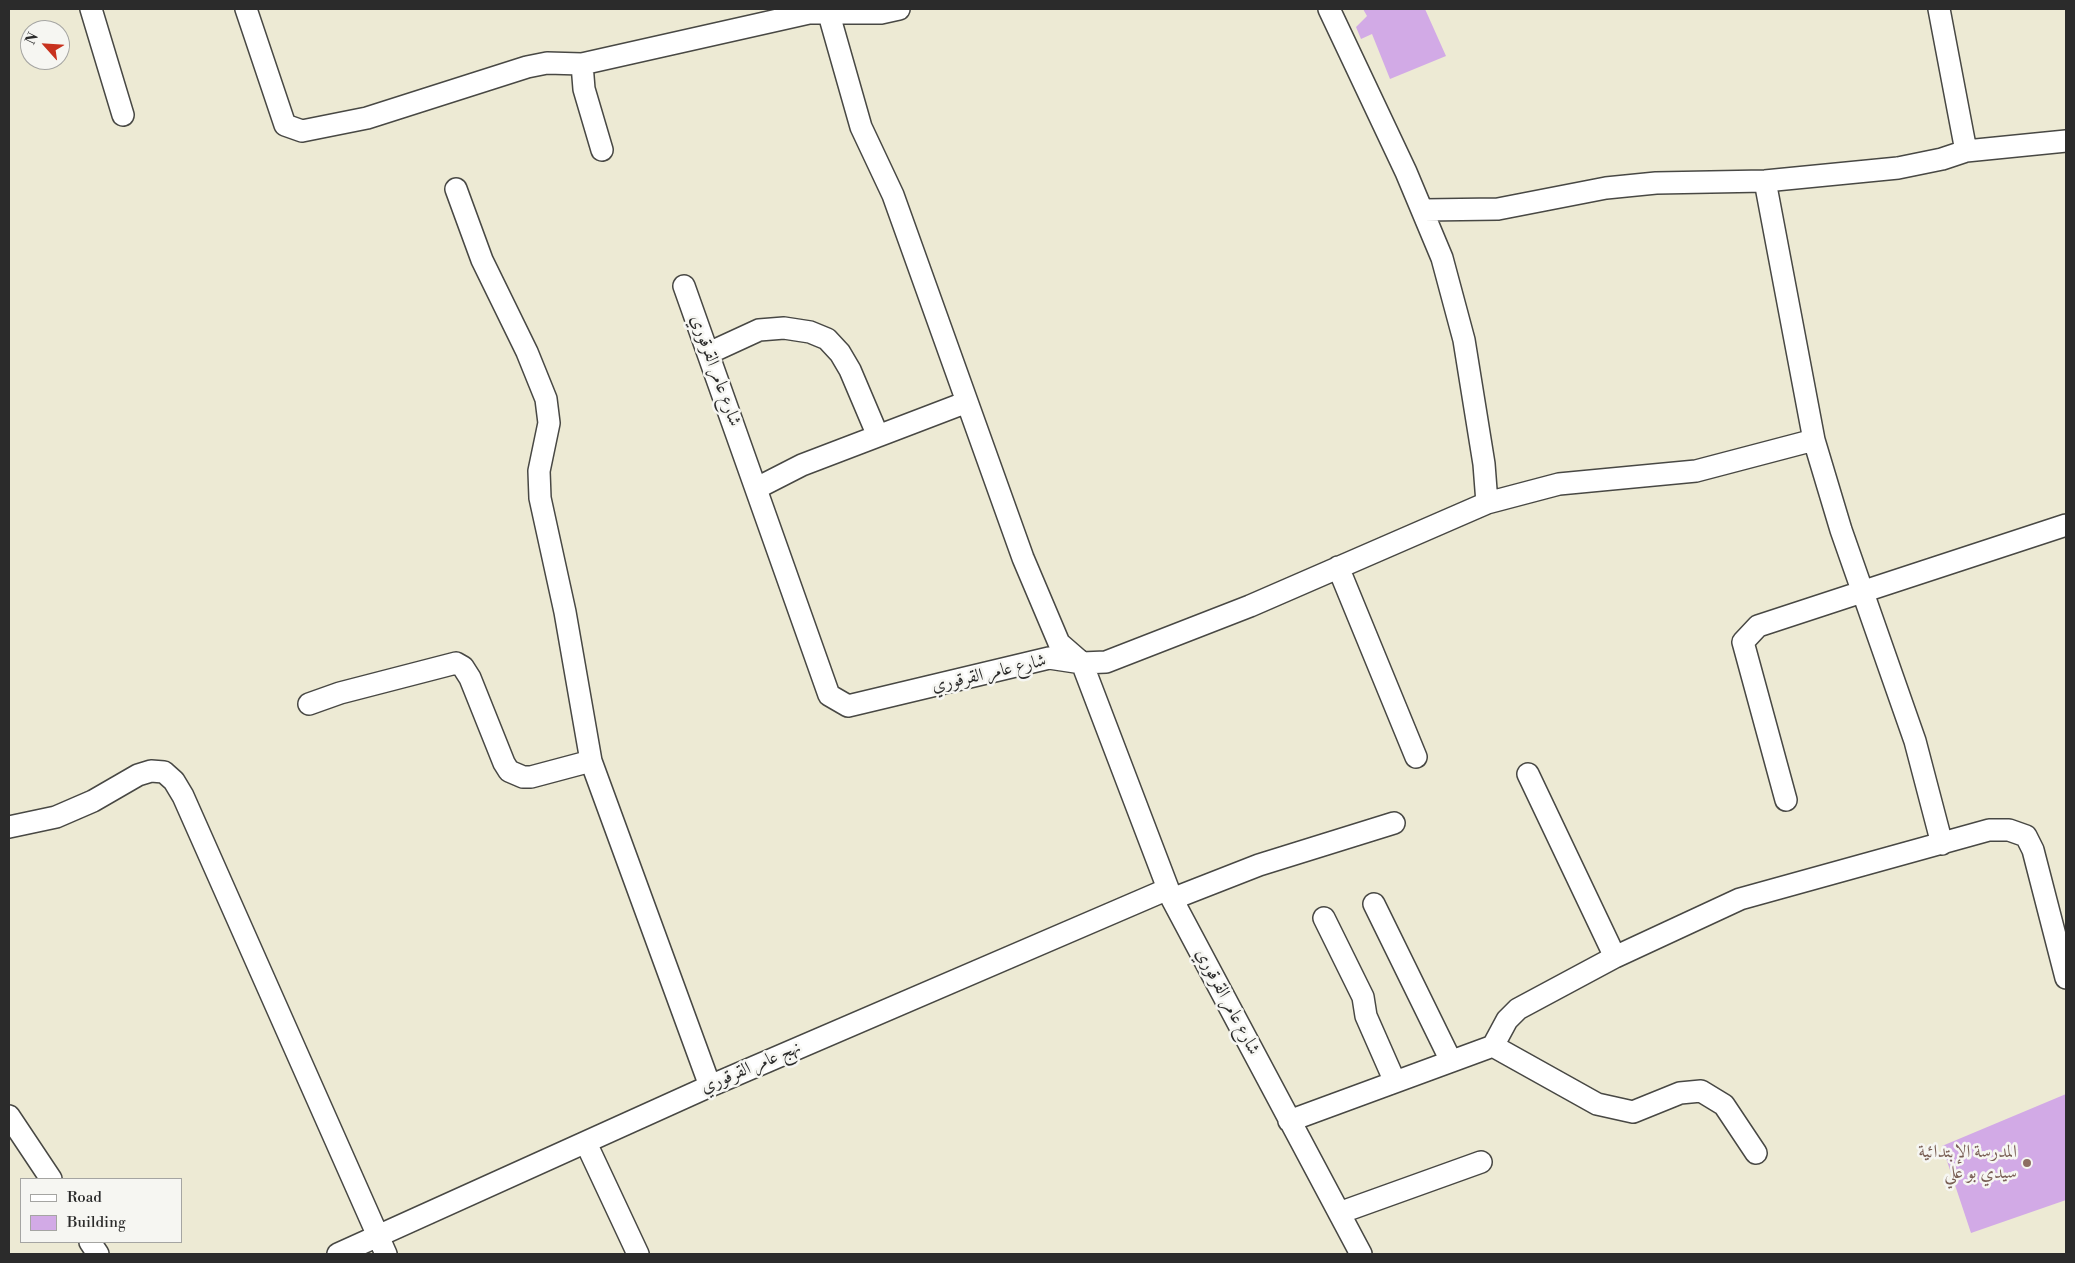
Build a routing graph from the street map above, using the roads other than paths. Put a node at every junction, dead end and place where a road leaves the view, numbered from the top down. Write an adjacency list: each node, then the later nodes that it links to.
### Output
1 (91, 9): 8 (street)
2 (246, 9): 7 (street)
3 (1329, 9): 14 (street)
4 (1939, 9): 11 (street)
5 (887, 10): 6 (street)
6 (828, 12): 7 (street); 17 (street)
7 (582, 64): 10 (street)
8 (123, 115)
9 (2066, 141): 11 (street)
10 (602, 150)
11 (1966, 151): 12 (street)
12 (1765, 181): 14 (street); 19 (street)
13 (456, 189): 28 (street)
14 (1424, 210): 21 (street)
15 (684, 286): 16 (street, شارع عامر القرقوري)
16 (709, 353): 18 (street); 20 (street, شارع عامر القرقوري)
17 (967, 402): 18 (street); 25 (street)
18 (878, 436): 20 (street)
19 (1814, 440): 21 (street); 24 (street)
20 (757, 488): 25 (street, شارع عامر القرقوري)
21 (1487, 503): 23 (street)
22 (2066, 525): 24 (street)
23 (1338, 567): 25 (street); 27 (street)
24 (1864, 593): 30 (street); 33 (street)
25 (1082, 663): 34 (street, شارع عامر القرقوري)
26 (309, 704): 28 (street)
27 (1416, 757)
28 (591, 761): 42 (street)
29 (1528, 774): 37 (street)
30 (1786, 800)
31 (1394, 823): 34 (street, نهج عامر القرقوري)
32 (9, 827): 51 (street)
33 (1942, 844): 37 (street); 38 (street)
34 (1170, 894): 42 (street, نهج عامر القرقوري); 44 (street, شارع عامر القرقوري)
35 (1374, 904): 40 (street)
36 (1324, 918): 41 (street)
37 (1615, 957): 39 (street)
38 (2066, 978)
39 (1493, 1046): 40 (street); 46 (street)
40 (1451, 1061): 41 (street)
41 (1395, 1082): 44 (street)
42 (710, 1086): 45 (street, نهج عامر القرقوري)
43 (9, 1116): 48 (street)
44 (1289, 1121): 49 (street, شارع عامر القرقوري)
45 (586, 1143): 51 (street, نهج عامر القرقوري); 54 (street)
46 (1756, 1153)
47 (1481, 1162): 49 (street)
48 (50, 1178)
49 (1339, 1212): 55 (street, شارع عامر القرقوري)
50 (91, 1243): 52 (street)
51 (382, 1245): 53 (street, نهج عامر القرقوري)
52 (98, 1254)
53 (338, 1254)
54 (638, 1254)
55 (1361, 1254)

